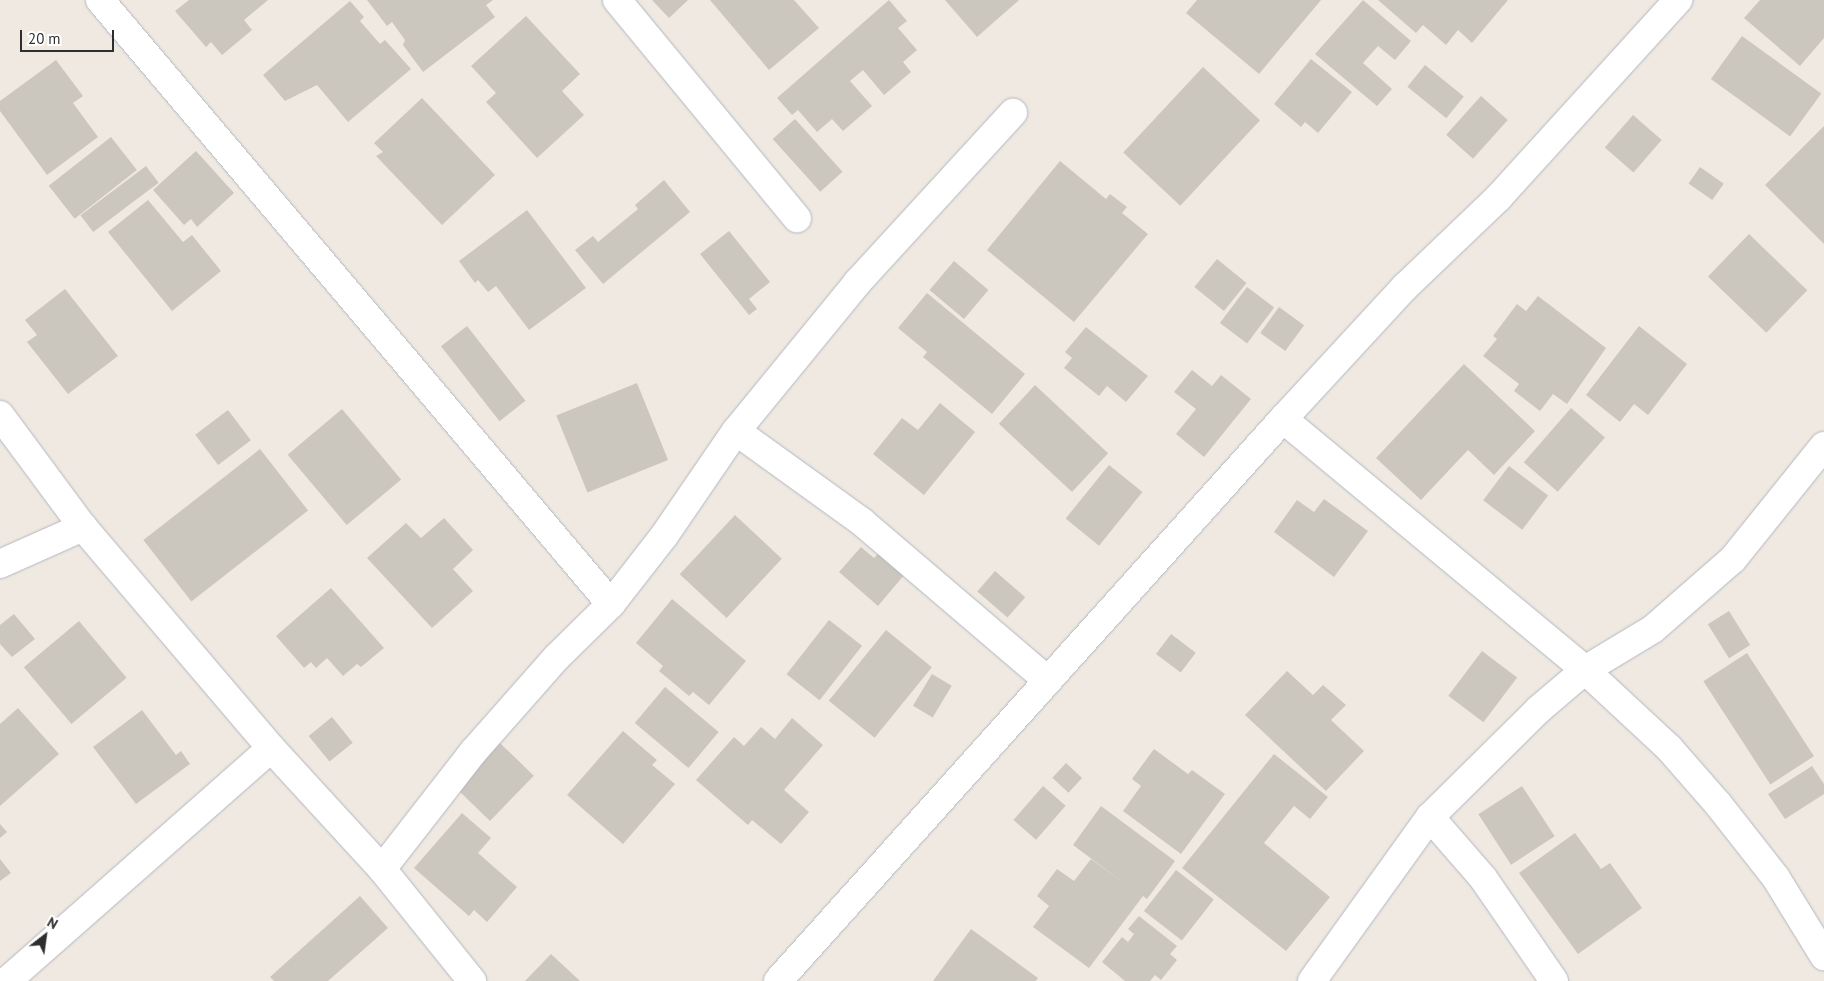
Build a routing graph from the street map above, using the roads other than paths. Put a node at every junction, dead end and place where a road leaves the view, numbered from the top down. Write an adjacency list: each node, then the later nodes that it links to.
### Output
1 (100, 0): 12 (street)
2 (617, 0): 5 (street)
3 (1678, 0): 7 (street)
4 (1013, 113): 8 (street)
5 (798, 218)
6 (0, 415): 10 (street)
7 (1284, 419): 13 (street); 14 (street)
8 (736, 431): 12 (street); 14 (street)
9 (1824, 446): 13 (street)
10 (83, 527): 11 (street); 15 (street)
11 (0, 564)
12 (611, 604): 17 (street)
13 (1585, 670): 16 (street); 18 (street)
14 (1047, 680): 21 (street)
15 (271, 748): 17 (street); 19 (street)
16 (1430, 817): 22 (street); 23 (street)
17 (382, 869): 20 (street)
18 (1824, 956)
19 (7, 981)
20 (472, 981)
21 (778, 981)
22 (1312, 981)
23 (1554, 981)

